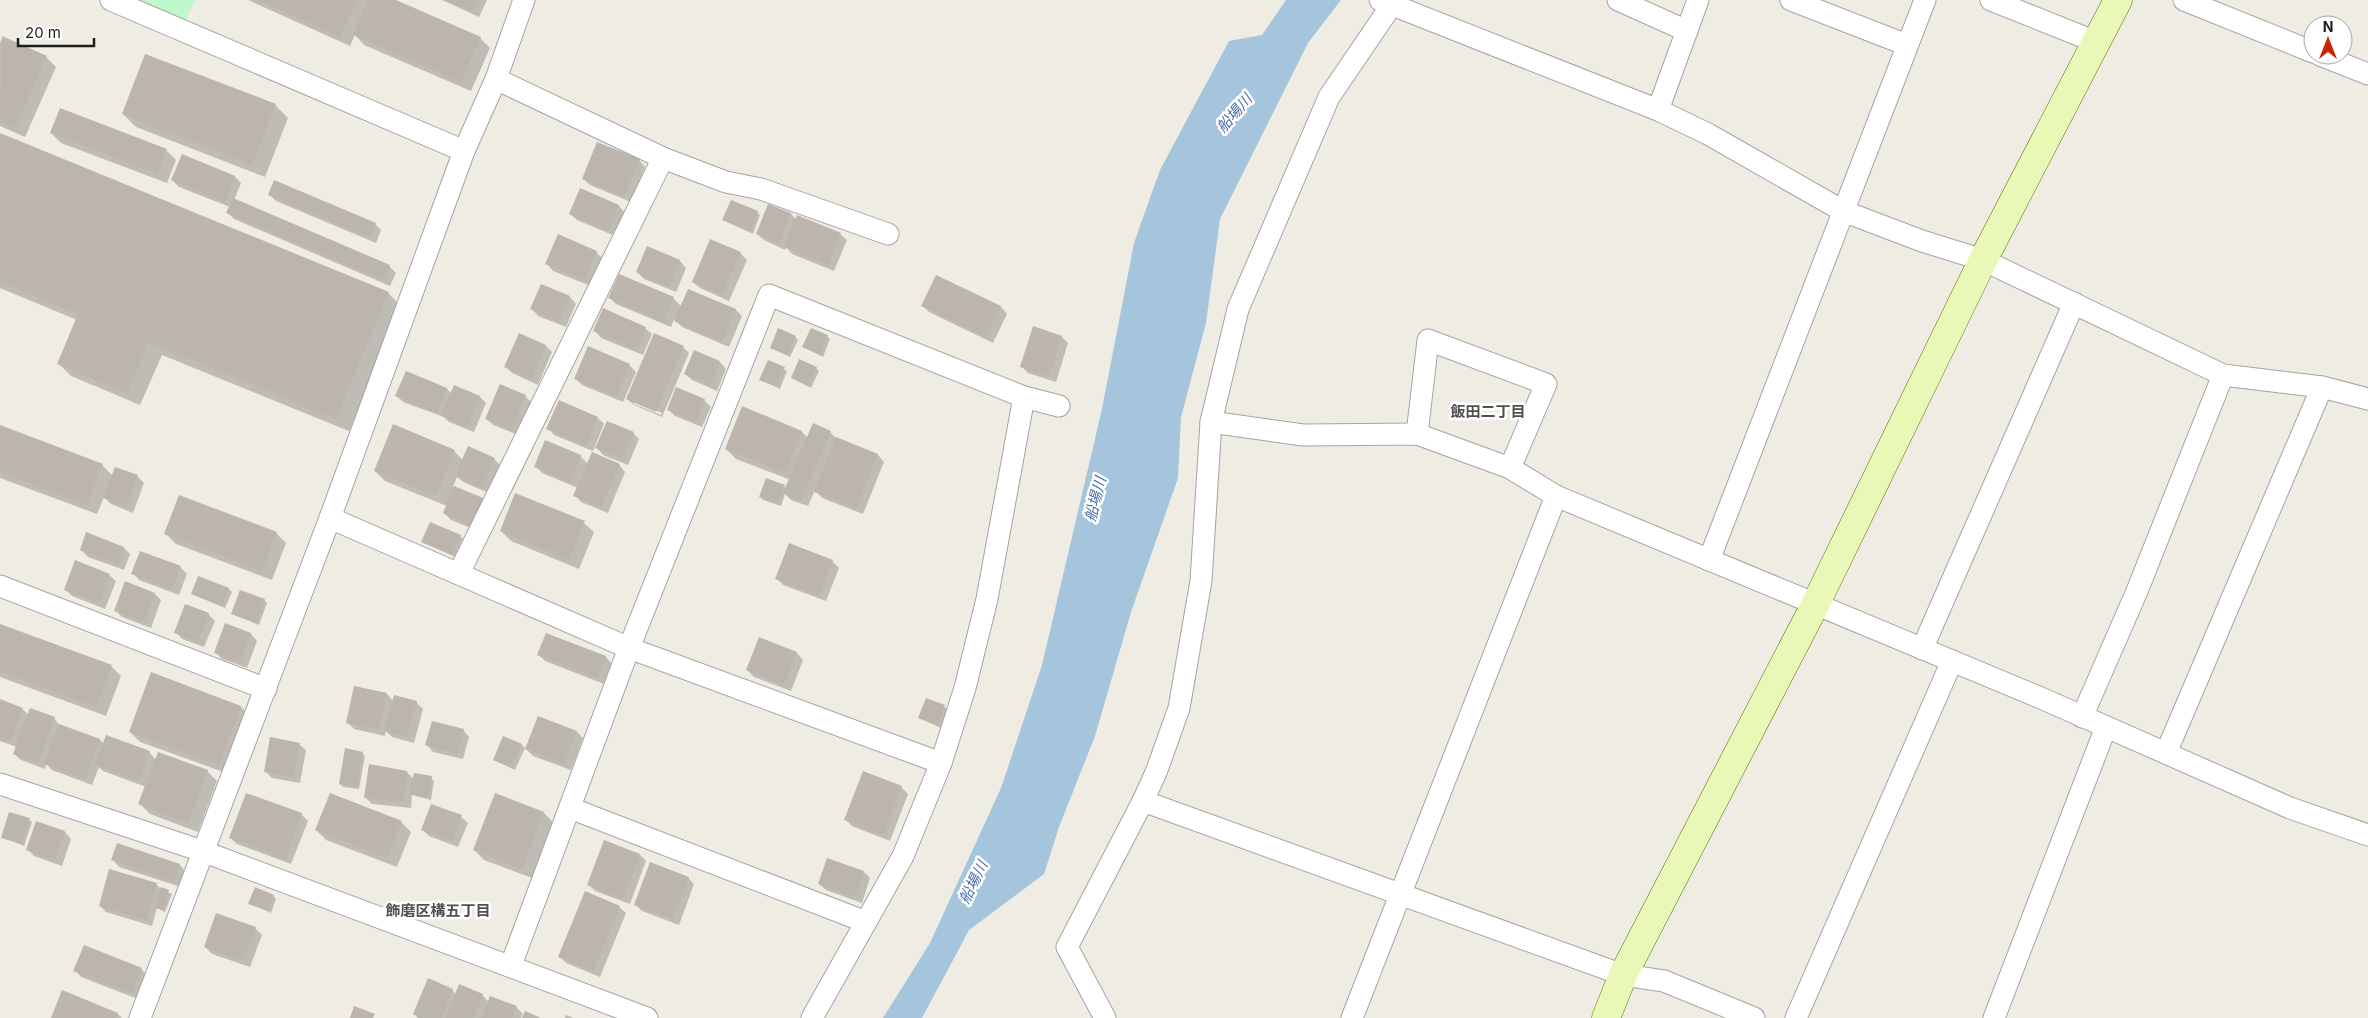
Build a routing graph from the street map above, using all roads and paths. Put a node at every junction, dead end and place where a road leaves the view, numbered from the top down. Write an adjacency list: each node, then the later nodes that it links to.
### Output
1 (111, 0): 19 (street)
2 (524, 0): 17 (street)
3 (1618, 0): 11 (street)
4 (1698, 0): 11 (street)
5 (1791, 0): 13 (street)
6 (1924, 0): 13 (street)
7 (1990, 0): 12 (street)
8 (2118, 0): 12 (street)
9 (2184, 0): 14 (street)
10 (1388, 1): 18 (street); 30 (street)
11 (1687, 31): 18 (street)
12 (2096, 42): 23 (street)
13 (1907, 45): 21 (street)
14 (2303, 48)
15 (2345, 65): 16 (street)
16 (2368, 74)
17 (496, 79): 19 (street); 20 (street)
18 (1658, 110): 21 (street)
19 (464, 151): 34 (street)
20 (663, 158): 22 (street); 36 (street)
21 (1843, 211): 23 (street); 35 (street)
22 (888, 234)
23 (1983, 260): 24 (street); 38 (street)
24 (2074, 302): 25 (street); 40 (street)
25 (2223, 375): 26 (street); 43 (street)
26 (2322, 387): 28 (street); 45 (street)
27 (1024, 397): 29 (street); 39 (street); 46 (street)
28 (2368, 399)
29 (1060, 406)
30 (1211, 422): 31 (street); 48 (street)
31 (1417, 434): 32 (street); 32 (street)
32 (1510, 468): 33 (street)
33 (1556, 496): 35 (street); 52 (street)
34 (330, 518): 36 (street); 42 (street)
35 (1709, 560): 38 (street)
36 (459, 573): 39 (street)
37 (0, 586): 42 (street)
38 (1815, 605): 40 (street); 55 (street)
39 (629, 648): 46 (street); 49 (street)
40 (1922, 649): 41 (street)
41 (1952, 661): 43 (street); 63 (street)
42 (266, 689): 51 (street)
43 (2082, 717): 44 (street)
44 (2106, 727): 45 (street); 64 (street)
45 (2166, 753): 50 (street)
46 (941, 763): 53 (street)
47 (1, 786): 51 (street)
48 (1143, 801): 52 (street); 59 (street)
49 (570, 808): 53 (street); 54 (street)
50 (2368, 836)
51 (202, 851): 54 (street); 56 (street)
52 (1401, 895): 55 (street); 60 (street)
53 (866, 922): 58 (street)
54 (511, 965): 57 (street)
55 (1623, 976): 61 (street); 62 (street)
56 (140, 1018)
57 (647, 1018)
58 (812, 1018)
59 (1105, 1018)
60 (1352, 1018)
61 (1606, 1018)
62 (1754, 1018)
63 (1796, 1018)
64 (1994, 1018)

